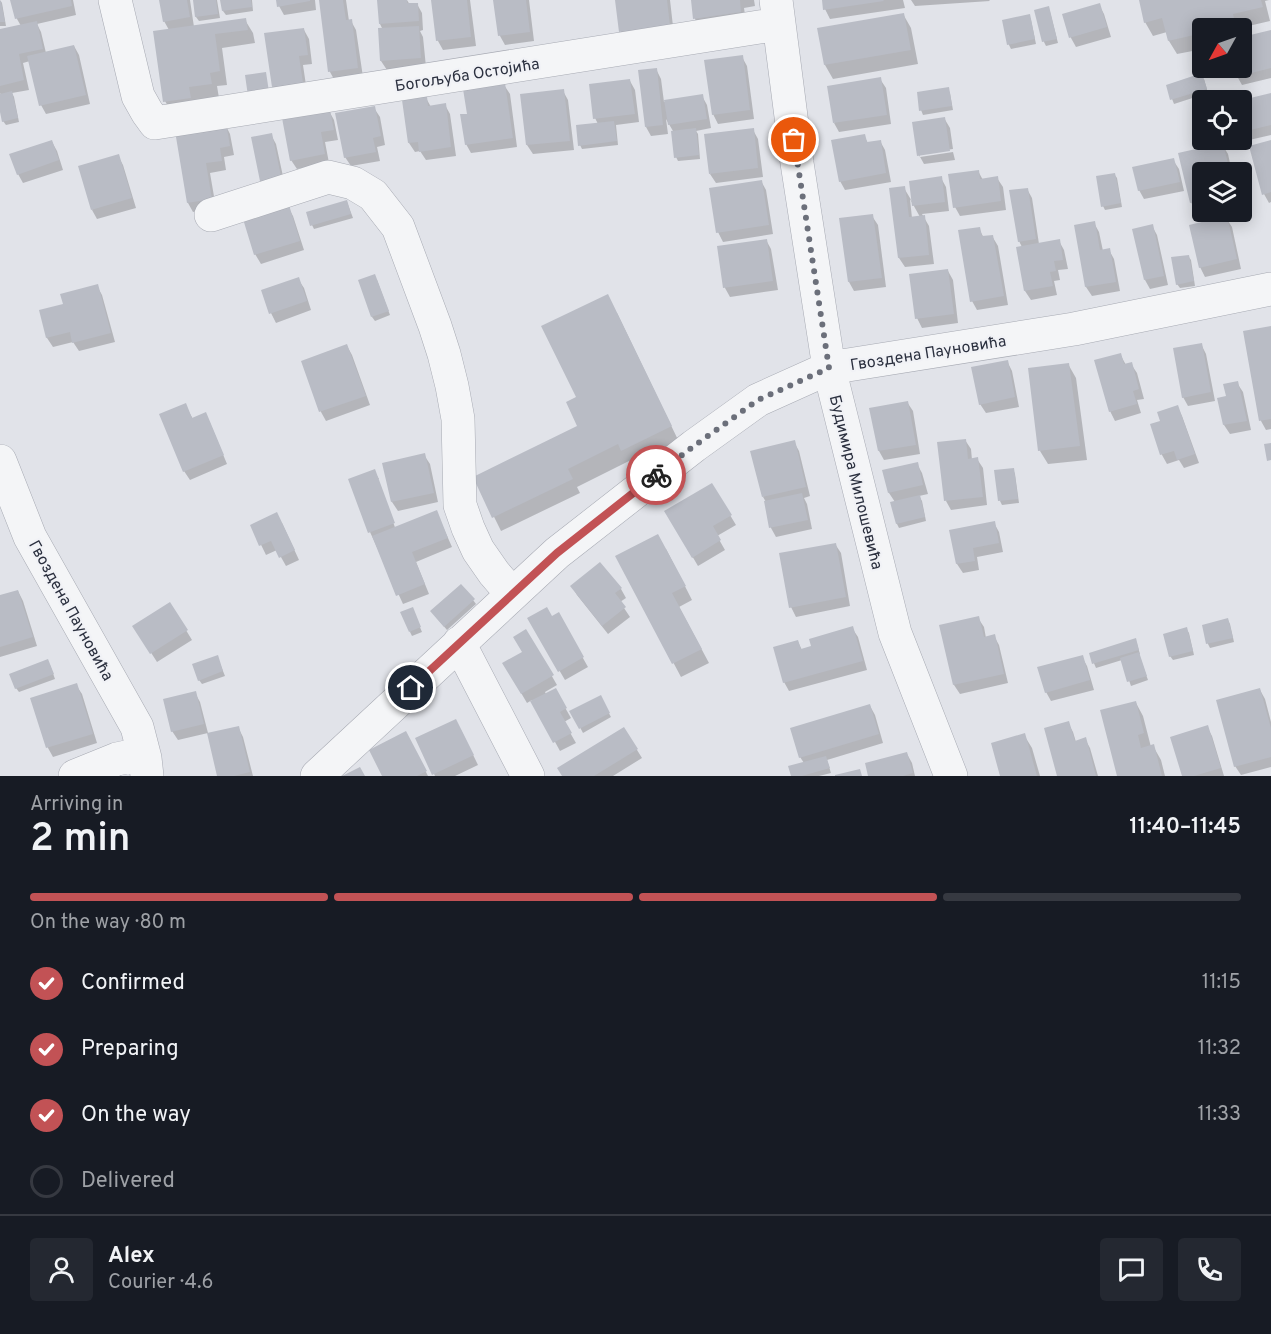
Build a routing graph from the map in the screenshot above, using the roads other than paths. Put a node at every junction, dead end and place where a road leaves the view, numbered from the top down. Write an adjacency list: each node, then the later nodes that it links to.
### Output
1 (115, 0): 2 (street, Богољуба Остојића)
2 (777, 12): 5 (street, Будимира Милошевића)
3 (211, 215): 7 (street)
4 (1271, 289): 5 (street, Гвоздена Пауновића)
5 (829, 368): 7 (street, Гвоздена Пауновића); 13 (street, Будимира Милошевића)
6 (0, 461): 9 (street, Гвоздена Пауновића)
7 (512, 594): 8 (street, Гвоздена Пауновића)
8 (459, 643): 11 (street, Гвоздена Пауновића); 12 (street)
9 (146, 767): 10 (street, Гвоздена Пауновића)
10 (75, 776)
11 (317, 776)
12 (528, 776)
13 (951, 776)

